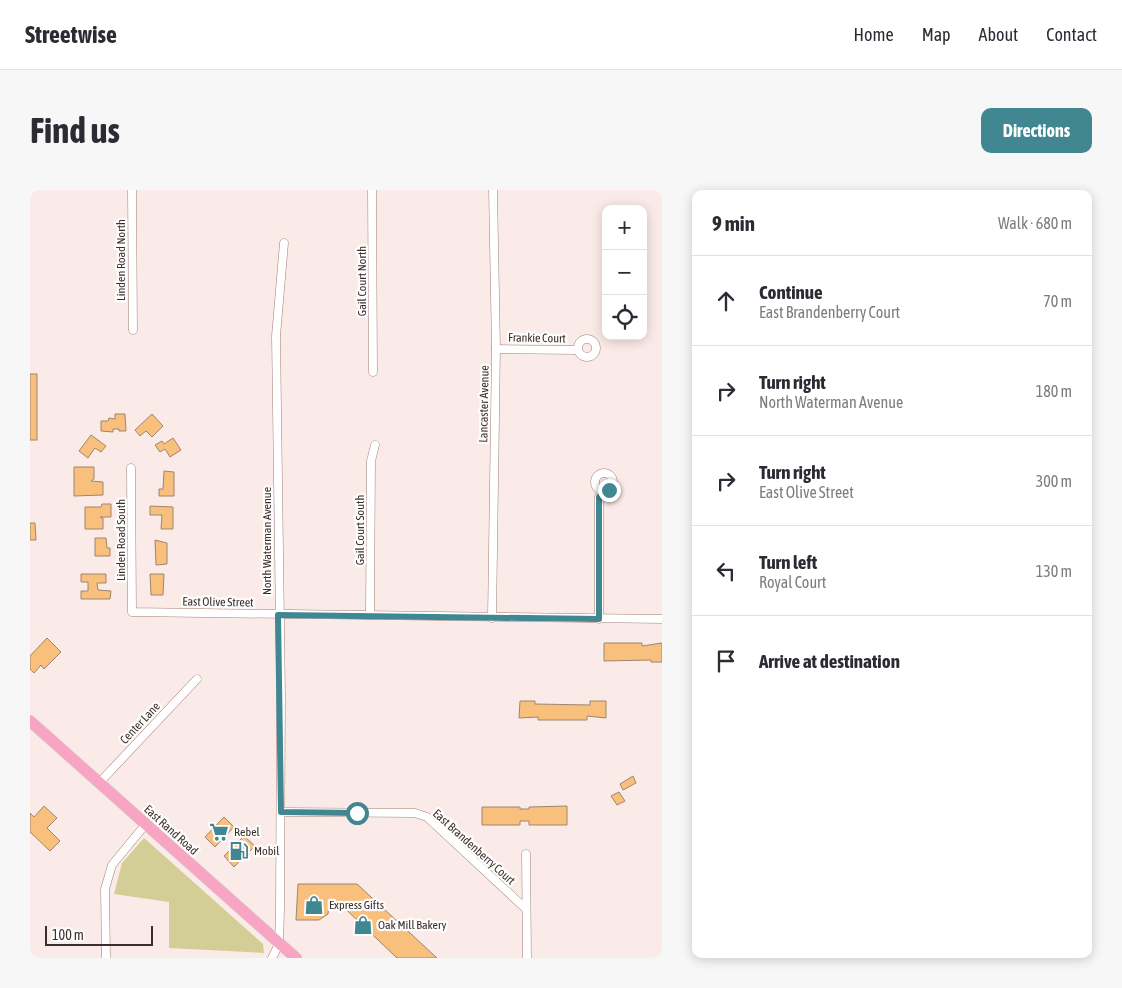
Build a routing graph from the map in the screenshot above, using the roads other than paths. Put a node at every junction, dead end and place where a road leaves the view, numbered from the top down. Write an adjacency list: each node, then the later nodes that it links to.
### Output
1 (132, 190): 5 (street, Linden Road North)
2 (372, 190): 8 (street, Gail Court North)
3 (493, 190): 6 (street, Lancaster Avenue)
4 (284, 243): 13 (street, North Waterman Avenue)
5 (132, 330)
6 (496, 349): 7 (street, Frankie Court); 15 (street, Lancaster Avenue)
7 (578, 350)
8 (373, 372)
9 (375, 445): 14 (street, Gail Court South)
10 (131, 468): 12 (street, Linden Road South)
11 (603, 492): 16 (street)
12 (132, 612): 13 (street, East Olive Street)
13 (278, 615): 14 (street, East Olive Street); 21 (street, North Waterman Avenue)
14 (370, 615): 15 (street, East Olive Street)
15 (492, 618): 16 (street, East Olive Street)
16 (599, 619): 17 (street, East Olive Street)
17 (662, 619)
18 (197, 680): 20 (street, Center Lane)
19 (30, 721): 20 (main road, East Rand Road)
20 (100, 782): 22 (main road, East Rand Road)
21 (281, 812): 24 (street, East Brandenberry Court); 25 (street, North Waterman Avenue)
22 (145, 825): 25 (main road, East Rand Road); 26 (street)
23 (526, 854): 24 (street, East Brandenberry Court)
24 (526, 908): 29 (street, East Brandenberry Court)
25 (279, 944): 27 (street, North Waterman Avenue); 28 (main road, East Rand Road)
26 (106, 958)
27 (272, 958)
28 (296, 958)
29 (527, 958)

